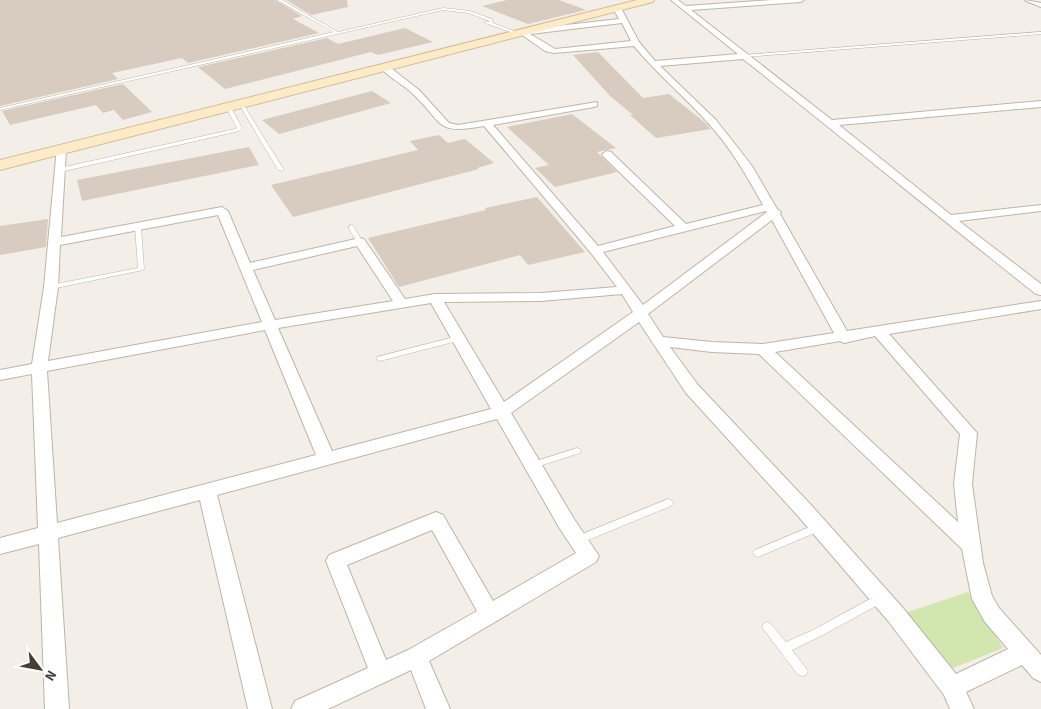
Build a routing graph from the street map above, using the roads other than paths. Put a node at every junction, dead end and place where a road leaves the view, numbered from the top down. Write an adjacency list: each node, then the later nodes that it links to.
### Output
1 (279, 0): 10 (lane)
2 (649, 0): 7 (street)
3 (674, 0): 8 (street)
4 (800, 0): 8 (street)
5 (1028, 0): 6 (street)
6 (1041, 5)
7 (617, 8): 9 (street); 11 (street)
8 (685, 8): 14 (street)
9 (624, 21): 11 (street); 13 (street)
10 (338, 33): 11 (lane); 20 (lane)
11 (520, 33): 13 (street); 16 (street)
12 (1041, 33): 14 (lane)
13 (636, 43): 15 (street)
14 (744, 56): 15 (street); 22 (street)
15 (653, 64): 29 (street)
16 (384, 67): 19 (street); 21 (street)
17 (594, 104): 21 (street)
18 (1041, 104): 22 (street)
19 (235, 105): 23 (street); 26 (lane); 27 (lane)
20 (0, 109)
21 (486, 123): 36 (street)
22 (828, 123): 30 (street)
23 (61, 149): 25 (street); 26 (street)
24 (607, 154): 33 (street)
25 (0, 165)
26 (60, 170): 34 (street)
27 (281, 170)
28 (1041, 208): 30 (street)
29 (773, 209): 33 (street); 44 (street); 48 (street)
30 (948, 219): 40 (street)
31 (138, 227): 34 (street); 37 (street); 38 (lane)
32 (351, 227): 35 (lane)
33 (684, 227): 36 (street)
34 (55, 242): 38 (street)
35 (360, 242): 37 (street); 42 (street)
36 (595, 250): 39 (street)
37 (246, 268): 45 (street)
38 (51, 287): 52 (street)
39 (626, 290): 41 (street); 44 (street)
40 (1041, 291)
41 (435, 298): 42 (street); 47 (street)
42 (402, 304): 45 (street)
43 (1041, 305): 46 (street)
44 (640, 314): 49 (street); 54 (street)
45 (269, 325): 52 (street); 56 (street)
46 (878, 330): 48 (street); 64 (street)
47 (458, 338): 51 (lane); 54 (street)
48 (844, 338): 50 (street)
49 (658, 341): 50 (street); 60 (street)
50 (763, 349): 64 (street)
51 (380, 359)
52 (39, 368): 53 (street); 61 (street)
53 (0, 375)
54 (501, 412): 56 (street); 57 (street)
55 (577, 451): 57 (lane)
56 (326, 458): 58 (street)
57 (533, 465): 62 (street)
58 (206, 490): 61 (street); 77 (street)
59 (668, 503): 62 (lane)
60 (819, 527): 65 (lane); 66 (street)
61 (48, 533): 63 (street); 76 (street)
62 (578, 540): 67 (street)
63 (0, 546)
64 (971, 546): 70 (street)
65 (758, 553)
66 (881, 598): 69 (lane); 75 (street)
67 (490, 615): 71 (street); 74 (street)
68 (767, 627): 69 (lane)
69 (784, 648): 72 (lane)
70 (1024, 653): 73 (street); 75 (street)
71 (416, 657): 74 (street); 79 (street)
72 (802, 671)
73 (1041, 671)
74 (381, 674): 78 (street)
75 (952, 686): 80 (street)
76 (57, 709)
77 (260, 709)
78 (303, 709)
79 (438, 709)
80 (962, 709)

